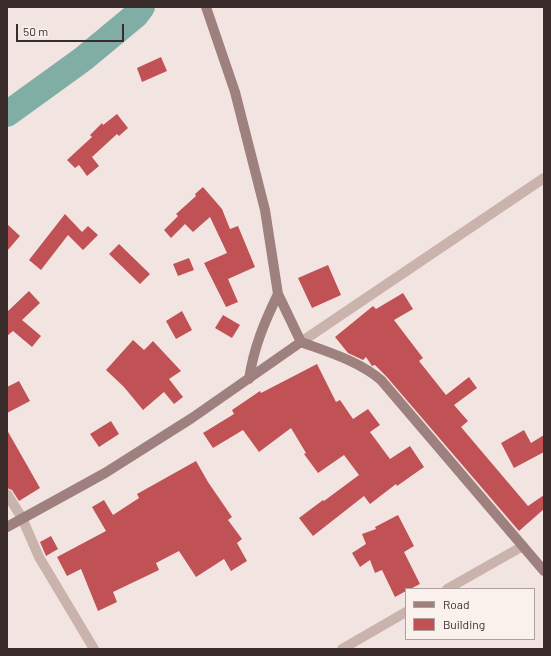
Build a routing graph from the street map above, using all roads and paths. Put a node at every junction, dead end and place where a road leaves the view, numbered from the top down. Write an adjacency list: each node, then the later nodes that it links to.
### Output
1 (206, 7): 3 (main road)
2 (544, 178): 4 (street)
3 (278, 294): 4 (main road); 5 (main road)
4 (301, 342): 5 (main road); 9 (main road)
5 (249, 379): 7 (main road)
6 (7, 494): 7 (street)
7 (22, 518): 8 (main road); 13 (street)
8 (7, 527)
9 (523, 546): 10 (main road); 11 (street)
10 (544, 570)
11 (449, 588)
12 (405, 613): 14 (street)
13 (94, 649)
14 (342, 649)

